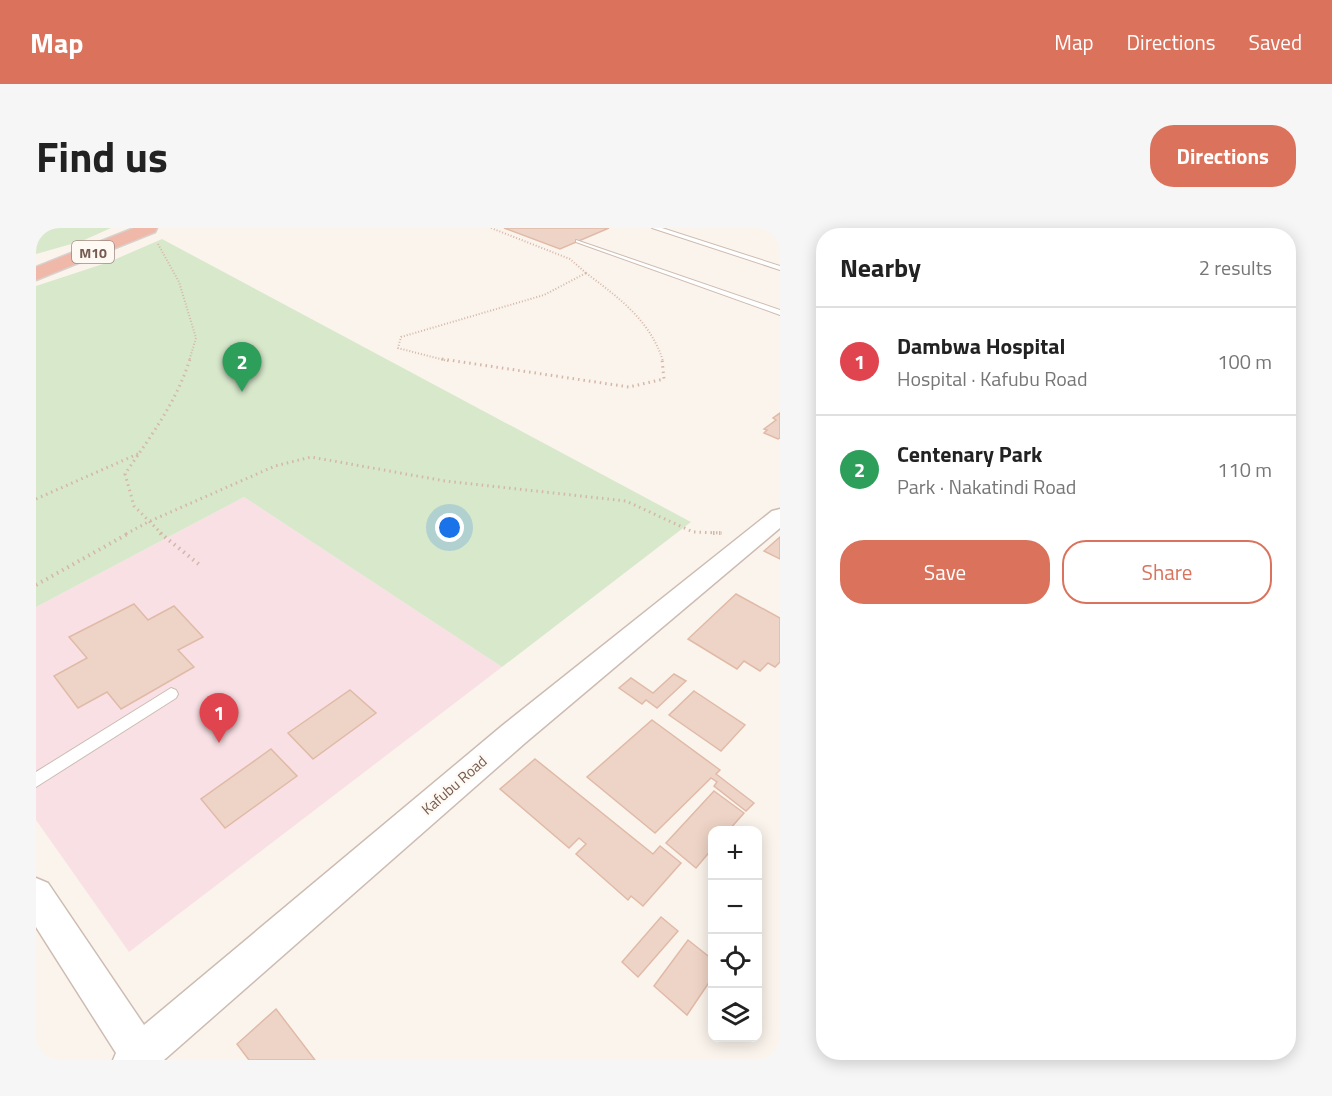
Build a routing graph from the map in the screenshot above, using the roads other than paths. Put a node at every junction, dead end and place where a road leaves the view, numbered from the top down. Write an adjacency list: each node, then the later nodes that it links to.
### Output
1 (656, 228): 4 (lane)
2 (148, 229): 5 (highway, M10)
3 (578, 241): 6 (lane)
4 (780, 268)
5 (36, 274)
6 (780, 313)
7 (768, 526): 11 (street, Kafubu Road)
8 (171, 694): 9 (lane)
9 (36, 780)
10 (36, 895): 11 (street)
11 (136, 1057)

